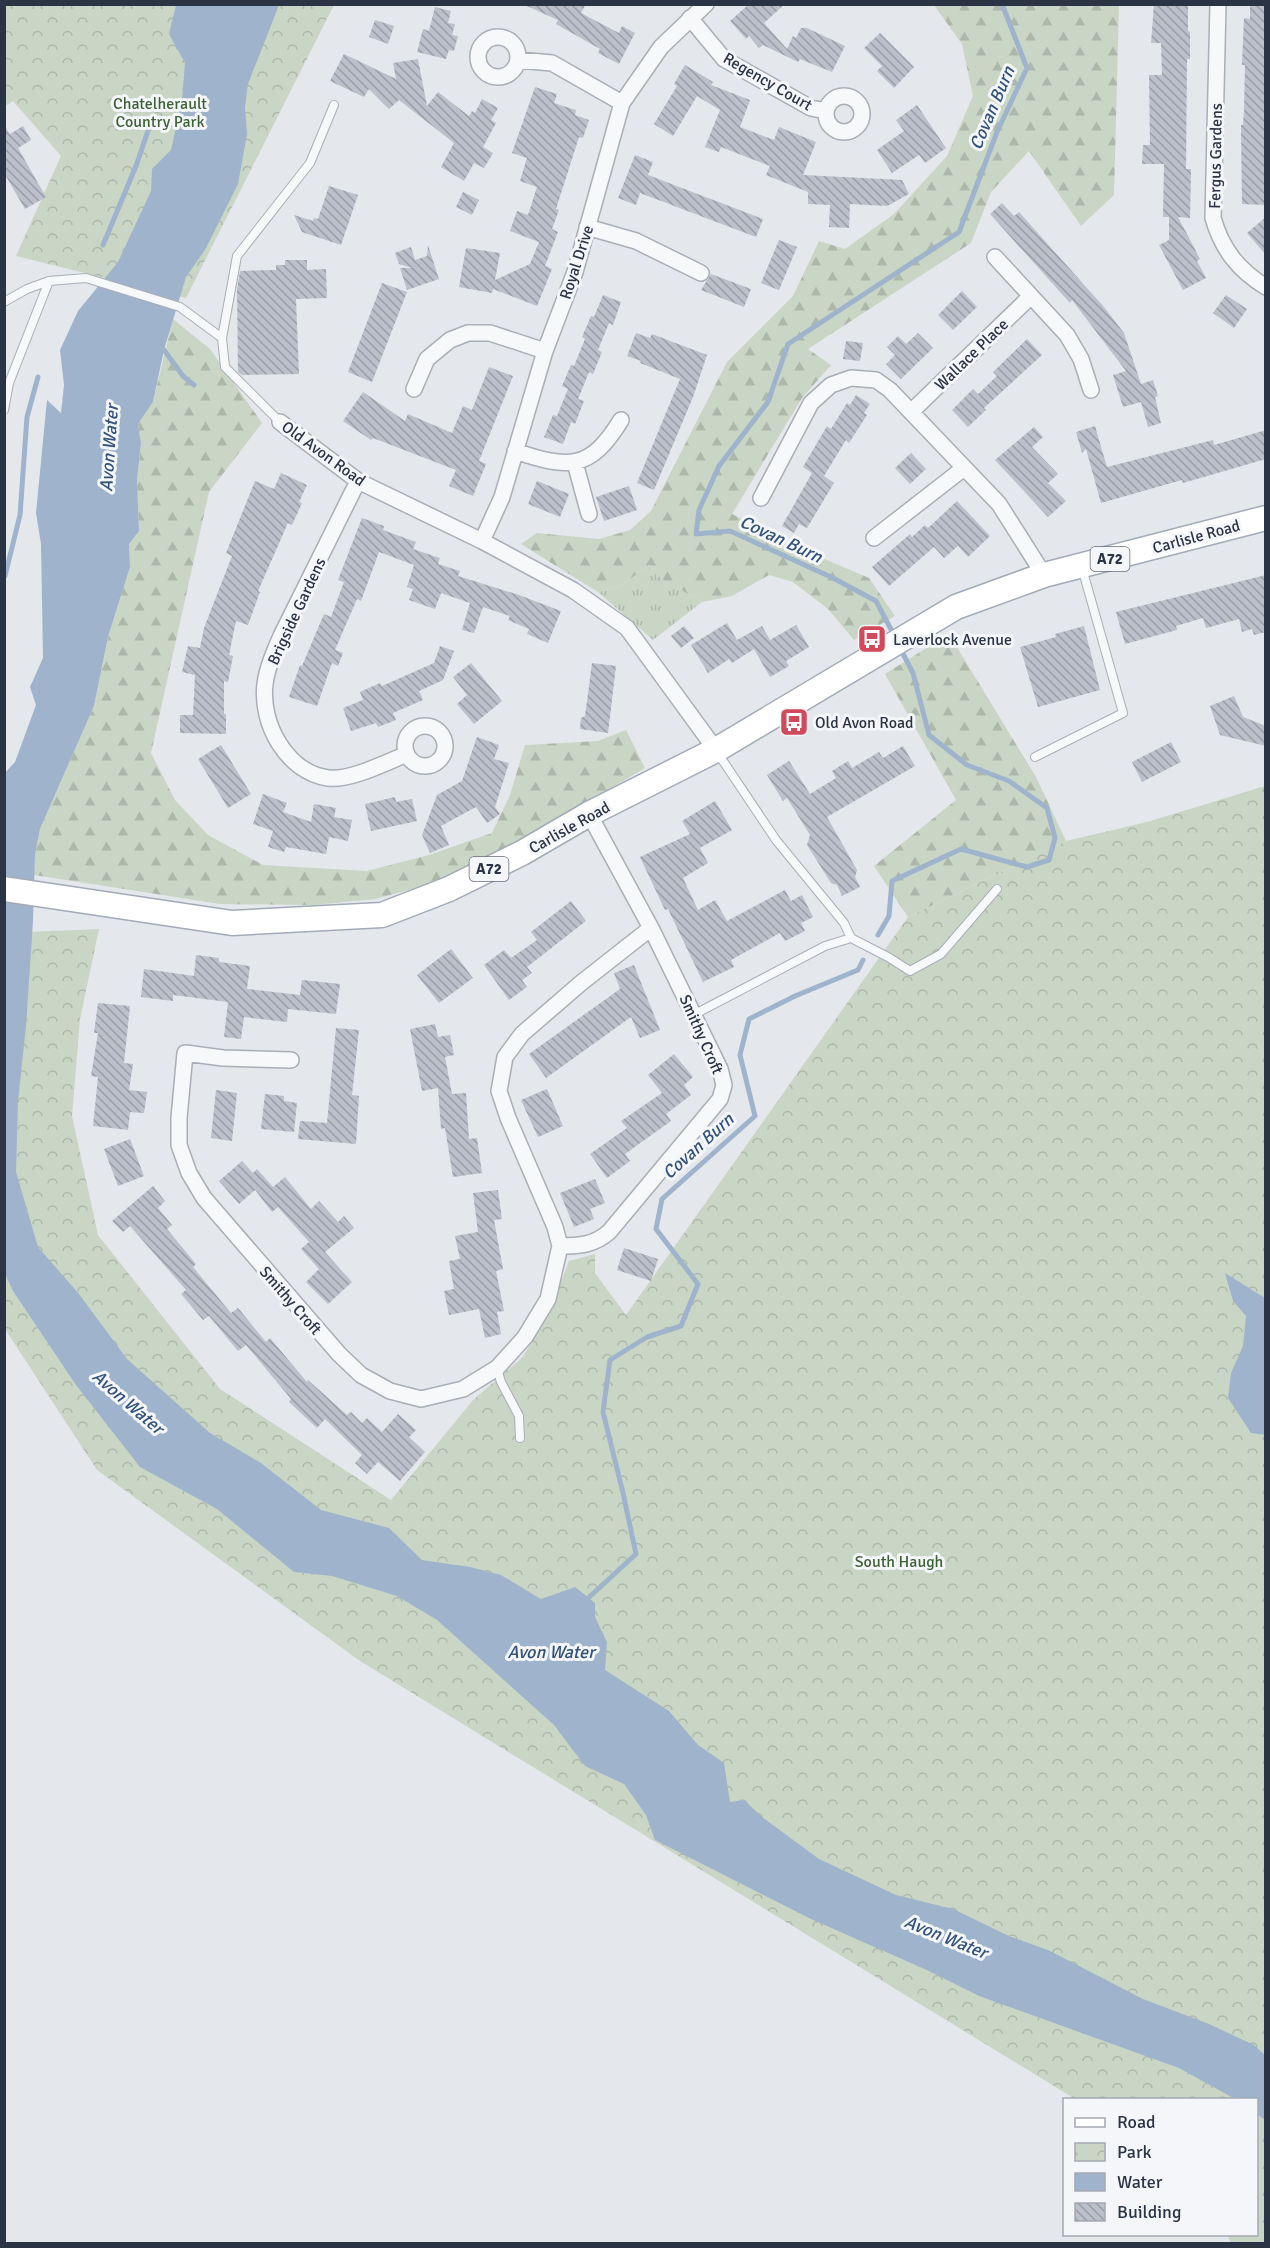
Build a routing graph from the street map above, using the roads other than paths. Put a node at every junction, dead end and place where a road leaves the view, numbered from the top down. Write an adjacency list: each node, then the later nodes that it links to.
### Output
1 (706, 4): 3 (street, Royal Drive)
2 (1218, 4): 12 (street, Fergus Gardens)
3 (690, 18): 5 (street, Royal Drive); 7 (street, Regency Court)
4 (518, 60): 5 (street)
5 (622, 103): 8 (street, Royal Drive)
6 (334, 105): 15 (lane, Old Avon Road)
7 (826, 111)
8 (587, 227): 10 (street); 16 (street, Royal Drive)
9 (995, 257): 13 (street)
10 (701, 273)
11 (49, 281): 14 (lane); 15 (lane); 19 (lane)
12 (1266, 287)
13 (1031, 296): 18 (street); 20 (street, Wallace Place)
14 (4, 302)
15 (222, 338): 22 (lane, Old Avon Road)
16 (545, 351): 17 (street); 23 (street, Royal Drive)
17 (414, 389)
18 (1091, 390)
19 (4, 410)
20 (911, 412): 25 (street); 27 (street)
21 (621, 420): 24 (street)
22 (280, 422): 26 (street, Old Avon Road)
23 (515, 451): 24 (street); 31 (street, Royal Drive)
24 (575, 463): 28 (street)
25 (964, 468): 30 (street); 33 (street)
26 (358, 481): 31 (street, Old Avon Road); 35 (street, Brigside Gardens)
27 (761, 498)
28 (588, 514)
29 (1266, 518): 32 (main road, Carlisle Road / A72)
30 (874, 538)
31 (482, 541): 34 (street, Old Avon Road)
32 (1082, 566): 33 (main road, Carlisle Road / A72); 36 (lane)
33 (1044, 575): 34 (main road, Carlisle Road / A72)
34 (716, 750): 37 (main road, Carlisle Road / A72); 41 (lane)
35 (407, 754)
36 (1035, 757)
37 (589, 814): 38 (main road, Carlisle Road / A72); 40 (street, Smithy Croft)
38 (4, 889)
39 (997, 889): 41 (lane)
40 (651, 928): 42 (street, Smithy Croft); 44 (street)
41 (851, 938): 42 (lane)
42 (695, 1014): 44 (street, Smithy Croft)
43 (291, 1060): 45 (street, Smithy Croft)
44 (560, 1246): 45 (street, Smithy Croft)
45 (497, 1368): 46 (lane)
46 (520, 1438)

